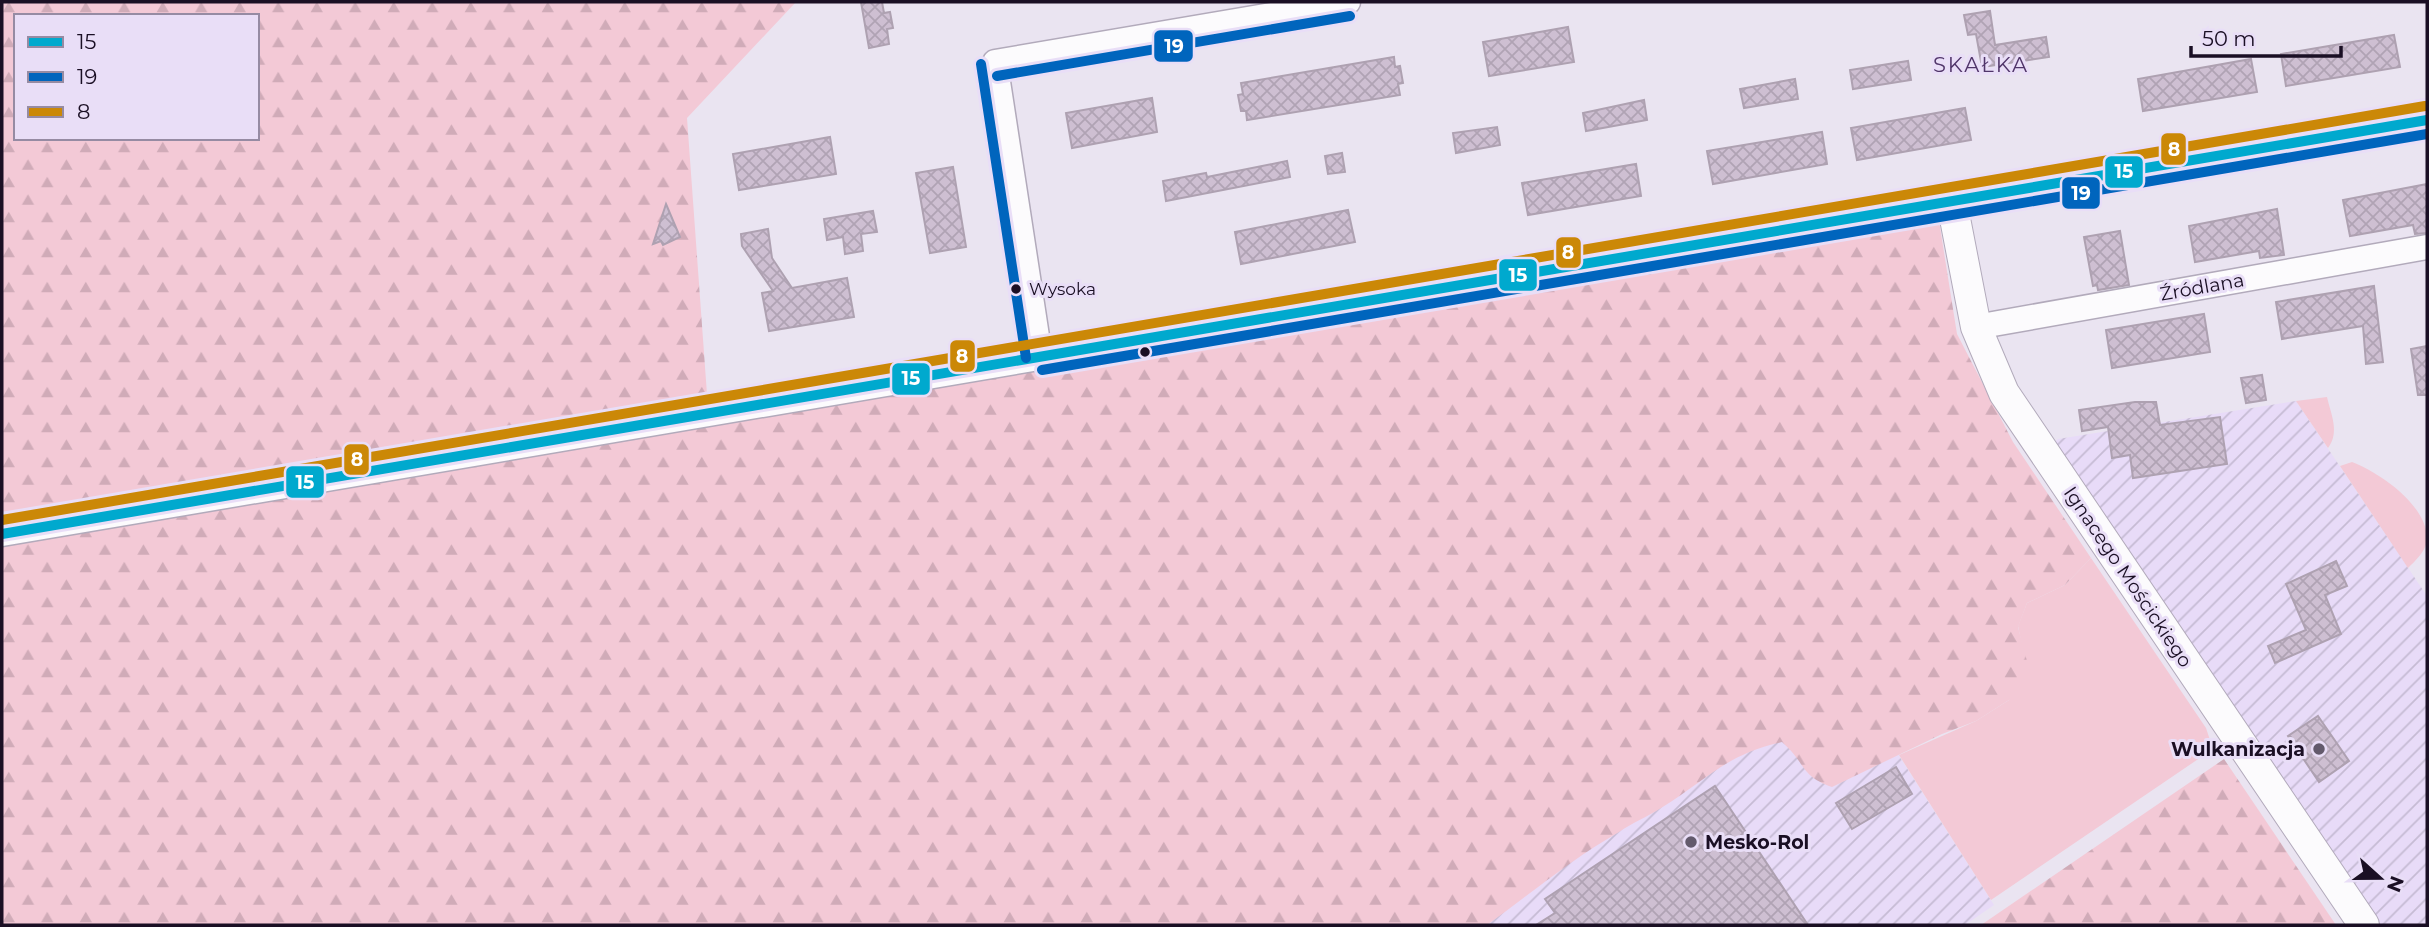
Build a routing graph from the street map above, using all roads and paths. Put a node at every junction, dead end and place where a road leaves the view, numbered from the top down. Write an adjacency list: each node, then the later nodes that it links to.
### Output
1 (1348, 2): 6 (street)
2 (2427, 120): 3 (street)
3 (1952, 203): 5 (street, Ignacego Mościckiego); 6 (street)
4 (2427, 247): 5 (street, Źródlana)
5 (1976, 327): 8 (street, Ignacego Mościckiego)
6 (1040, 356): 7 (street)
7 (2, 534)
8 (2364, 925)

